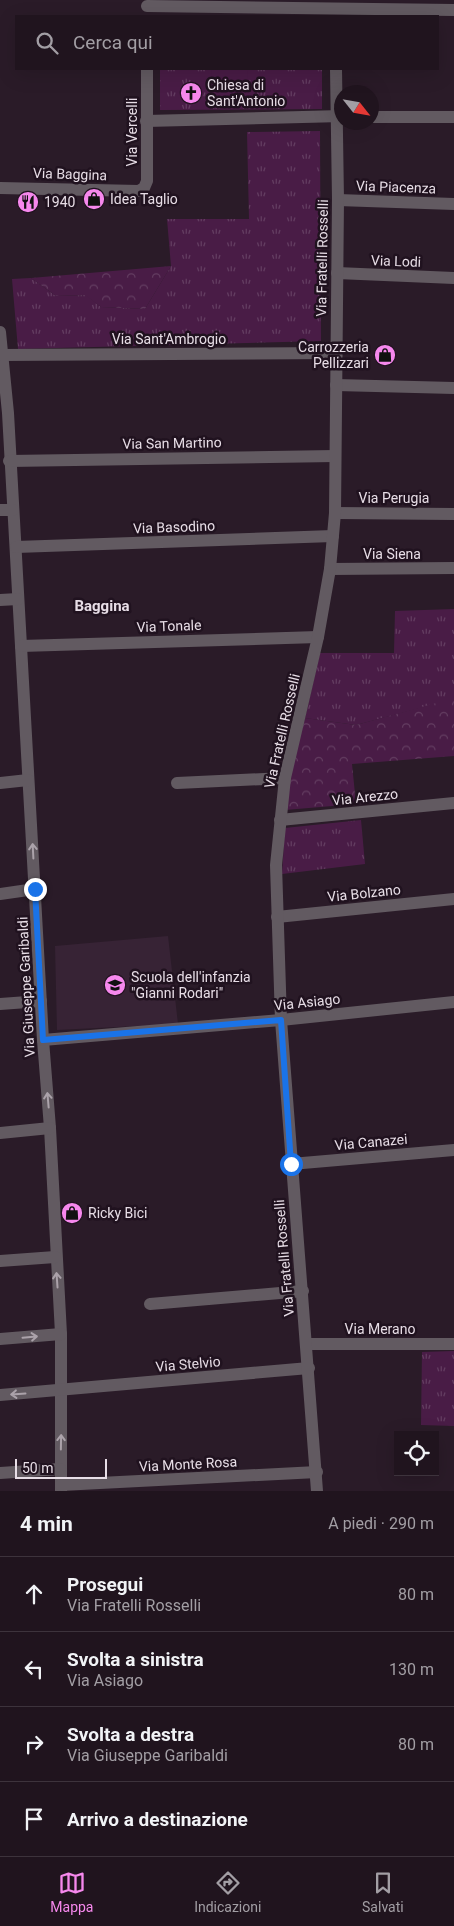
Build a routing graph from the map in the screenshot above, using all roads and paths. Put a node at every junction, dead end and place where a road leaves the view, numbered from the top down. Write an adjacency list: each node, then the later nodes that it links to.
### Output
1 (358, 4): 3 (street); 4 (street)
2 (147, 8): 4 (street)
3 (454, 10)
4 (336, 13)
5 (147, 70): 11 (street, Via Vercelli)
6 (336, 70): 7 (street, Via Fratelli Rosselli)
7 (337, 85)
8 (334, 116): 11 (street)
9 (379, 116): 10 (street)
10 (454, 117)
11 (146, 121): 14 (street, Via Vercelli)
12 (339, 130): 15 (street, Via Fratelli Rosselli)
13 (0, 188): 14 (street, Via Baggina)
14 (138, 191)
15 (338, 200): 16 (street, Via Piacenza); 17 (street, Via Fratelli Rosselli)
16 (454, 204)
17 (337, 273): 18 (street, Via Lodi); 20 (street, Via Fratelli Rosselli)
18 (454, 278)
19 (0, 332): 21 (street, Via Giuseppe Garibaldi)
20 (335, 353): 21 (street, Via Sant'Ambrogio); 22 (street, Via Fratelli Rosselli)
21 (2, 355): 24 (street, Via Giuseppe Garibaldi)
22 (336, 385): 23 (street); 25 (street, Via Fratelli Rosselli)
23 (454, 388)
24 (4, 413): 26 (street, Via Giuseppe Garibaldi)
25 (335, 456): 26 (street, Via San Martino); 29 (street, Via Fratelli Rosselli)
26 (9, 461): 28 (street, Via Giuseppe Garibaldi)
27 (0, 510): 28 (street)
28 (13, 510): 32 (street, Via Giuseppe Garibaldi)
29 (335, 513): 30 (street, Via Perugia); 31 (street, Via Fratelli Rosselli)
30 (454, 514)
31 (332, 536): 32 (street, Via Basodino); 34 (street, Via Fratelli Rosselli)
32 (16, 547): 35 (street, Via Giuseppe Garibaldi)
33 (454, 568): 34 (street, Via Siena)
34 (330, 569): 37 (street, Via Fratelli Rosselli)
35 (18, 599): 36 (street); 38 (street, Via Giuseppe Garibaldi)
36 (0, 600)
37 (318, 637): 38 (street, Via Tonale); 39 (street, Via Fratelli Rosselli)
38 (21, 646): 40 (street, Via Giuseppe Garibaldi)
39 (285, 778): 42 (street); 44 (street, Via Fratelli Rosselli)
40 (28, 780): 41 (street); 45 (street, Via Giuseppe Garibaldi, one-way to 40)
41 (0, 783)
42 (177, 783)
43 (454, 803): 44 (street, Via Arezzo)
44 (280, 820): 48 (street, Via Fratelli Rosselli)
45 (35, 889): 46 (street); 49 (street, Via Giuseppe Garibaldi)
46 (0, 894)
47 (454, 899): 48 (street, Via Bolzano)
48 (277, 917): 52 (street, Via Fratelli Rosselli)
49 (41, 1001): 51 (street); 53 (street, Via Giuseppe Garibaldi)
50 (454, 1002): 52 (street, Via Asiago)
51 (0, 1004)
52 (281, 1020): 53 (street, Via Asiago); 57 (street, Via Fratelli Rosselli)
53 (43, 1040): 54 (street, Via Giuseppe Garibaldi, one-way to 53)
54 (50, 1128): 55 (street); 58 (street, Via Giuseppe Garibaldi)
55 (0, 1133)
56 (454, 1150): 57 (street, Via Canazei)
57 (291, 1164): 60 (street, Via Fratelli Rosselli)
58 (55, 1257): 59 (street); 62 (street, Via Giuseppe Garibaldi, one-way to 58)
59 (0, 1261)
60 (303, 1291): 61 (street); 64 (street, Via Fratelli Rosselli)
61 (150, 1304)
62 (61, 1334): 63 (street, one-way to 62); 67 (street, Via Giuseppe Garibaldi)
63 (0, 1339)
64 (306, 1344): 65 (street, Via Merano); 66 (street, Via Fratelli Rosselli)
65 (454, 1344)
66 (309, 1368): 67 (street, Via Stelvio); 70 (street, Via Fratelli Rosselli)
67 (66, 1391): 68 (street, Via Stelvio, one-way to 68); 69 (street, Via Giuseppe Garibaldi, one-way to 67)
68 (0, 1395)
69 (60, 1469): 71 (street); 72 (street, Via Giuseppe Garibaldi)
70 (316, 1472): 72 (street, Via Monte Rosa); 73 (street, Via Fratelli Rosselli)
71 (0, 1473)
72 (61, 1488)
73 (317, 1491)

